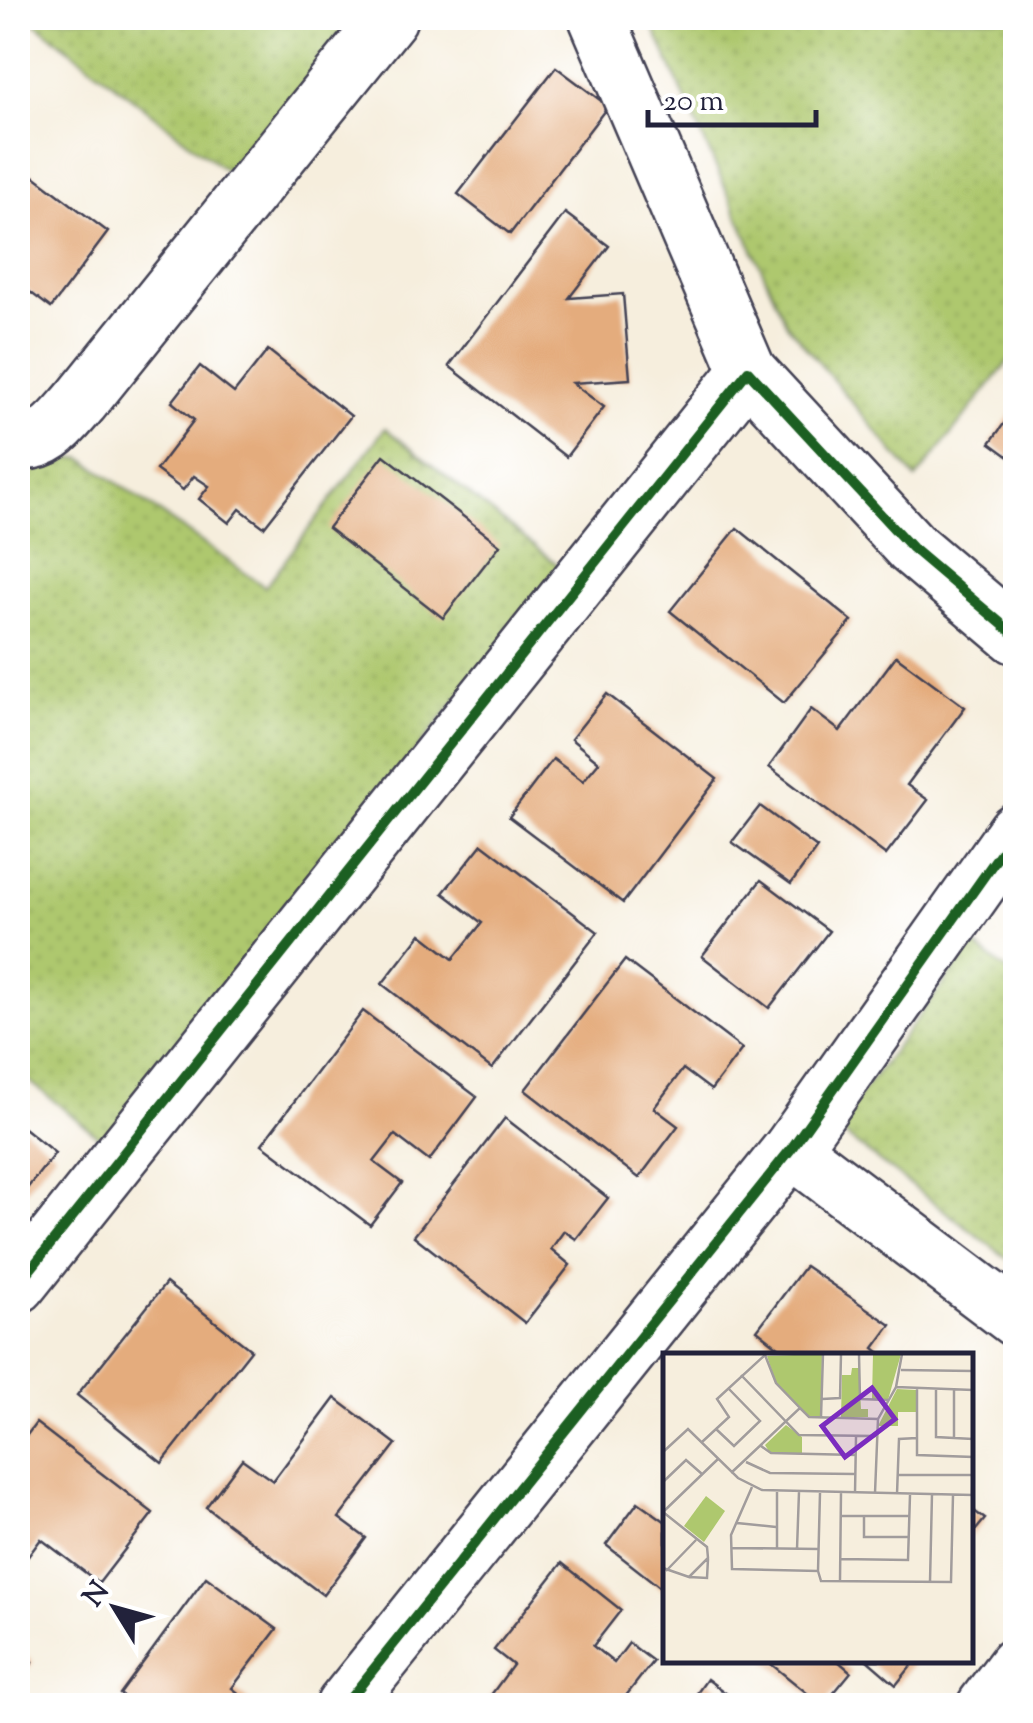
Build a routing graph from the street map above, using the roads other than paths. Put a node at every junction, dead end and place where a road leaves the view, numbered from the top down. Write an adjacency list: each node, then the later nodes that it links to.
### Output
1 (389, 18): 4 (street)
2 (597, 18): 3 (street)
3 (748, 371): 5 (street); 8 (street)
4 (18, 441)
5 (1016, 636)
6 (1016, 830): 7 (street)
7 (791, 1149): 9 (street); 11 (street)
8 (18, 1285)
9 (1016, 1319)
10 (1016, 1666): 12 (street)
11 (344, 1706)
12 (985, 1706)

